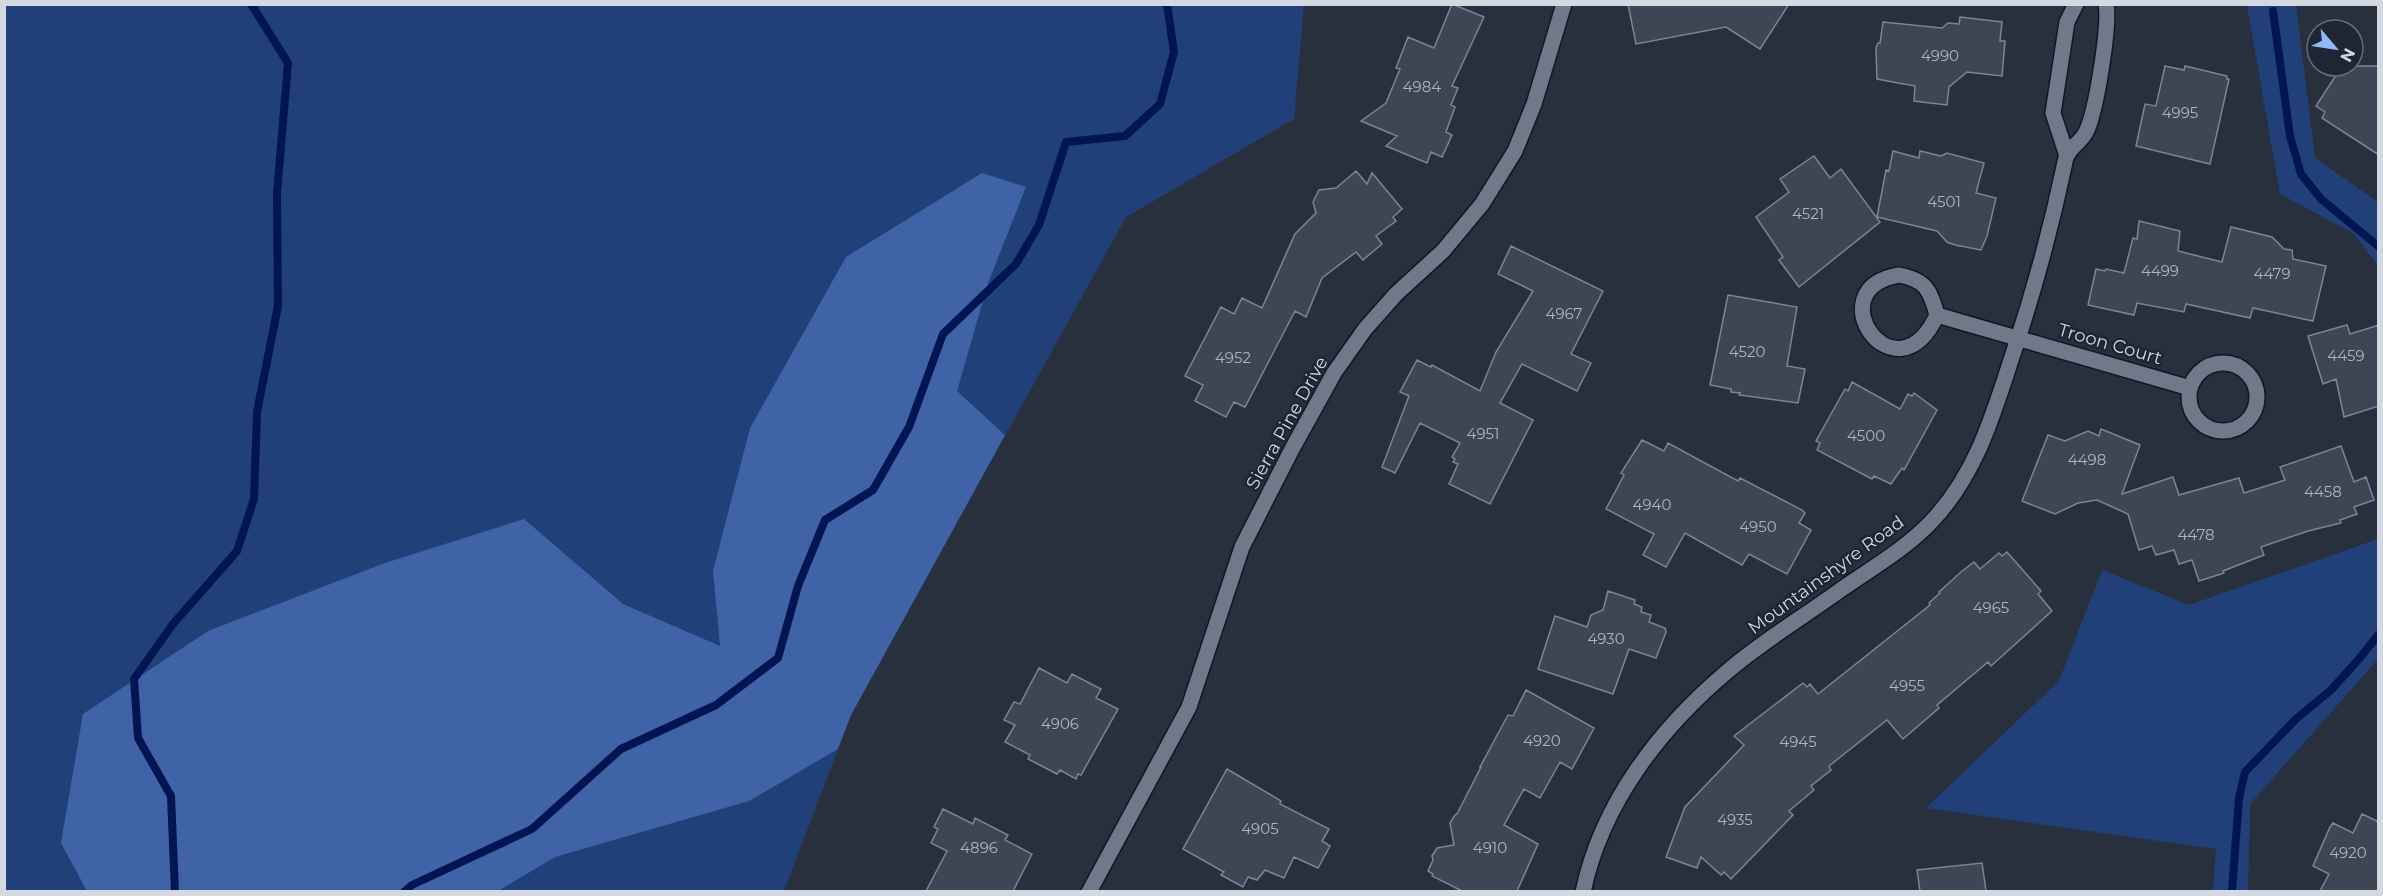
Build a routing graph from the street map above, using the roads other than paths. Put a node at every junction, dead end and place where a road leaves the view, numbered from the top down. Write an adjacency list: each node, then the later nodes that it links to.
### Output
1 (1564, 4): 8 (street, Sierra Pine Drive)
2 (2076, 4): 4 (street)
3 (2106, 4): 4 (street)
4 (2066, 153): 6 (street, Mountainshyre Road)
5 (1937, 315): 5 (street); 6 (street, Troon Court)
6 (2019, 338): 7 (street, Troon Court); 9 (street, Mountainshyre Road)
7 (2190, 388): 7 (street)
8 (1089, 891)
9 (1583, 891)

